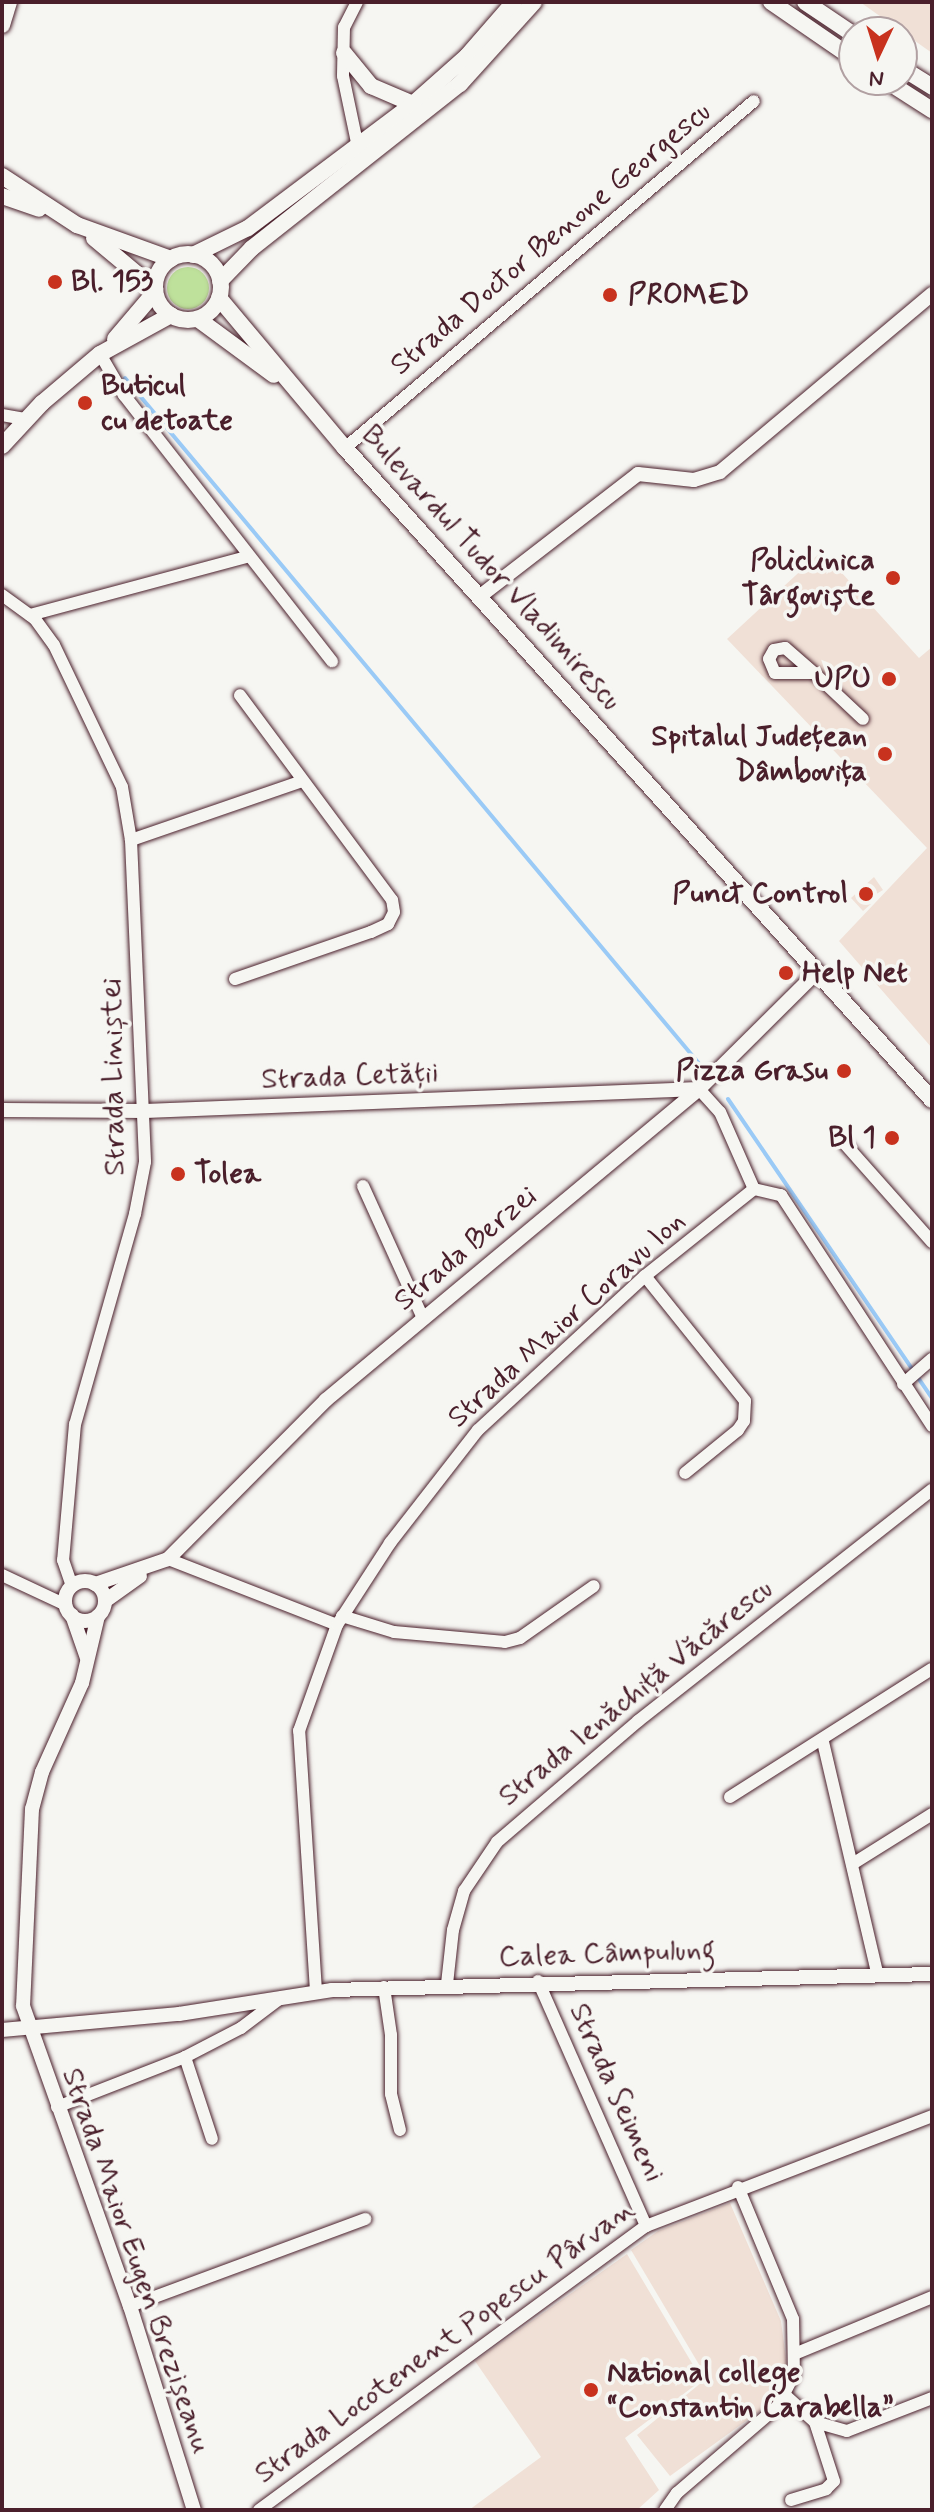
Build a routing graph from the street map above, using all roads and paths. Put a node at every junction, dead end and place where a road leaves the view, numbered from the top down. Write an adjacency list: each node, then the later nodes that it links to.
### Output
1 (9, 2): 8 (main road)
2 (357, 2): 10 (street)
3 (514, 2): 13 (main road)
4 (534, 2): 22 (main road)
5 (771, 2): 9 (main road)
6 (805, 2): 7 (main road)
7 (838, 24)
8 (2, 25)
9 (838, 48)
10 (344, 53): 13 (main road); 15 (street)
11 (910, 96): 14 (main road)
12 (754, 101): 33 (street, Strada Doctor Benone Georgescu)
13 (413, 104): 15 (main road)
14 (932, 110)
15 (358, 147): 20 (main road)
16 (2, 176): 18 (main road)
17 (2, 196): 18 (main road)
18 (60, 216): 19 (main road)
19 (77, 225): 21 (main road); 23 (main road)
20 (193, 255): 21 (main road); 22 (main road)
21 (171, 259): 23 (main road)
22 (220, 281): 25 (main road)
23 (155, 290): 26 (main road); 28 (main road)
24 (932, 294): 36 (street)
25 (219, 298): 27 (main road); 29 (main road, Bulevardul Tudor Vladimirescu)
26 (171, 315): 27 (main road); 28 (main road)
27 (198, 319): 29 (main road, Bulevardul Tudor Vladimirescu)
28 (102, 353): 31 (main road); 34 (street)
29 (298, 393): 33 (main road, Bulevardul Tudor Vladimirescu)
30 (2, 415): 31 (street)
31 (25, 419): 32 (main road)
32 (2, 446)
33 (345, 448): 36 (main road, Bulevardul Tudor Vladimirescu)
34 (246, 557): 37 (street); 38 (street)
35 (2, 595): 37 (street, Strada Liniștei)
36 (479, 597): 44 (main road, Bulevardul Tudor Vladimirescu)
37 (30, 615): 43 (street, Strada Liniștei)
38 (332, 661)
39 (814, 673): 41 (street)
40 (240, 695): 42 (street)
41 (863, 719)
42 (302, 781): 43 (street); 45 (street)
43 (131, 840): 49 (street, Strada Liniștei)
44 (817, 972): 46 (street, Strada Berzei); 47 (main road, Bulevardul Tudor Vladimirescu)
45 (235, 979)
46 (699, 1089): 49 (street, Strada Cetății); 52 (street); 55 (street, Strada Berzei)
47 (932, 1100)
48 (2, 1110): 49 (street, Strada Cetății)
49 (145, 1111): 66 (street, Strada Liniștei)
50 (845, 1144): 53 (street)
51 (363, 1186): 55 (street)
52 (754, 1189): 54 (street, Strada Maior Coravu Ion); 57 (street)
53 (932, 1242)
54 (645, 1276): 59 (street); 71 (street, Strada Maior Coravu Ion)
55 (423, 1318): 61 (street, Strada Berzei)
56 (932, 1359): 57 (street)
57 (903, 1384): 58 (street)
58 (932, 1426)
59 (685, 1473)
60 (932, 1490): 81 (street, Strada Ienăchiță Văcărescu)
61 (168, 1559): 62 (street, Strada Berzei); 71 (street)
62 (151, 1568): 64 (street, Strada Berzei); 68 (street, Strada Berzei)
63 (2, 1575): 67 (street)
64 (95, 1584): 66 (street); 68 (street)
65 (594, 1586): 71 (street)
66 (70, 1588): 67 (street); 69 (street)
67 (43, 1594): 69 (street)
68 (105, 1601): 70 (street)
69 (69, 1610): 70 (street); 72 (street)
70 (98, 1616): 72 (street)
71 (340, 1620): 83 (street, Strada Maior Coravu Ion)
72 (87, 1658): 85 (street)
73 (932, 1669): 74 (street)
74 (823, 1742): 75 (street); 77 (street)
75 (730, 1797)
76 (932, 1814): 77 (street)
77 (854, 1863): 78 (street)
78 (877, 1973): 79 (street, Calea Câmpulung); 80 (street, Calea Câmpulung)
79 (932, 1974)
80 (538, 1981): 81 (street, Calea Câmpulung); 94 (street, Strada Seimeni)
81 (447, 1984): 82 (street, Calea Câmpulung)
82 (384, 1987): 83 (street, Calea Câmpulung); 90 (street)
83 (316, 1991): 84 (street, Calea Câmpulung)
84 (284, 1995): 85 (street, Calea Câmpulung); 87 (street)
85 (28, 2029): 86 (street, Calea Câmpulung); 88 (street, Strada Maior Eugen Brezișeanu)
86 (2, 2030)
87 (185, 2057): 88 (street); 91 (street)
88 (57, 2107): 96 (street, Strada Maior Eugen Brezișeanu)
89 (932, 2116): 92 (street, Strada Locotenent Popescu Pârvan)
90 (400, 2130)
91 (212, 2139)
92 (738, 2187): 94 (street, Strada Locotenent Popescu Pârvan); 97 (street)
93 (365, 2219): 96 (street)
94 (646, 2226): 103 (street, Strada Locotenent Popescu Pârvan)
95 (932, 2297): 97 (street)
96 (130, 2306): 102 (street, Strada Maior Eugen Brezișeanu)
97 (797, 2353): 98 (street)
98 (786, 2396): 100 (street); 104 (street)
99 (932, 2398): 100 (street)
100 (815, 2422): 101 (street)
101 (791, 2500)
102 (194, 2510)
103 (259, 2510)
104 (665, 2510)

